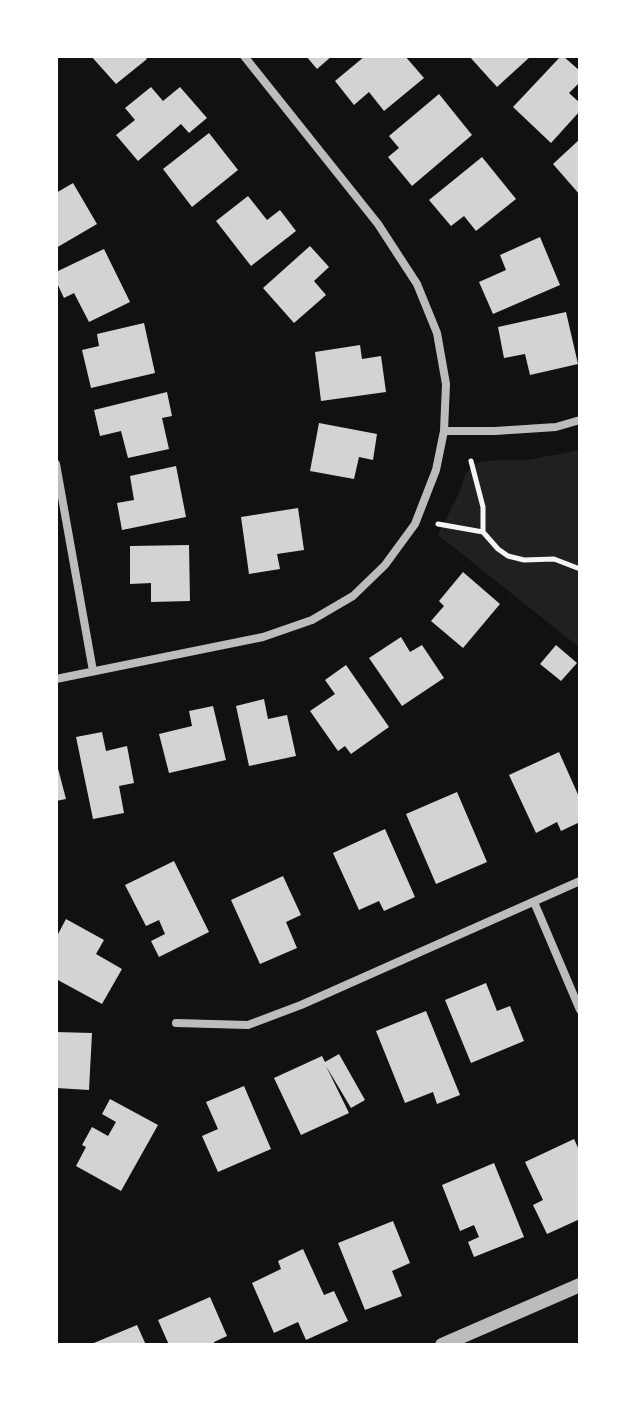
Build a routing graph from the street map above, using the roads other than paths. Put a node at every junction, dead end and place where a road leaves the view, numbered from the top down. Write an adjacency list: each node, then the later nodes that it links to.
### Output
1 (244, 56): 3 (street)
2 (580, 420): 3 (street)
3 (444, 431): 5 (street)
4 (56, 464): 5 (street)
5 (93, 671): 6 (street)
6 (56, 679)
7 (580, 881): 8 (street)
8 (534, 902): 9 (street); 10 (street)
9 (580, 1010)
10 (176, 1023)
11 (580, 1285): 12 (street)
12 (442, 1345)

